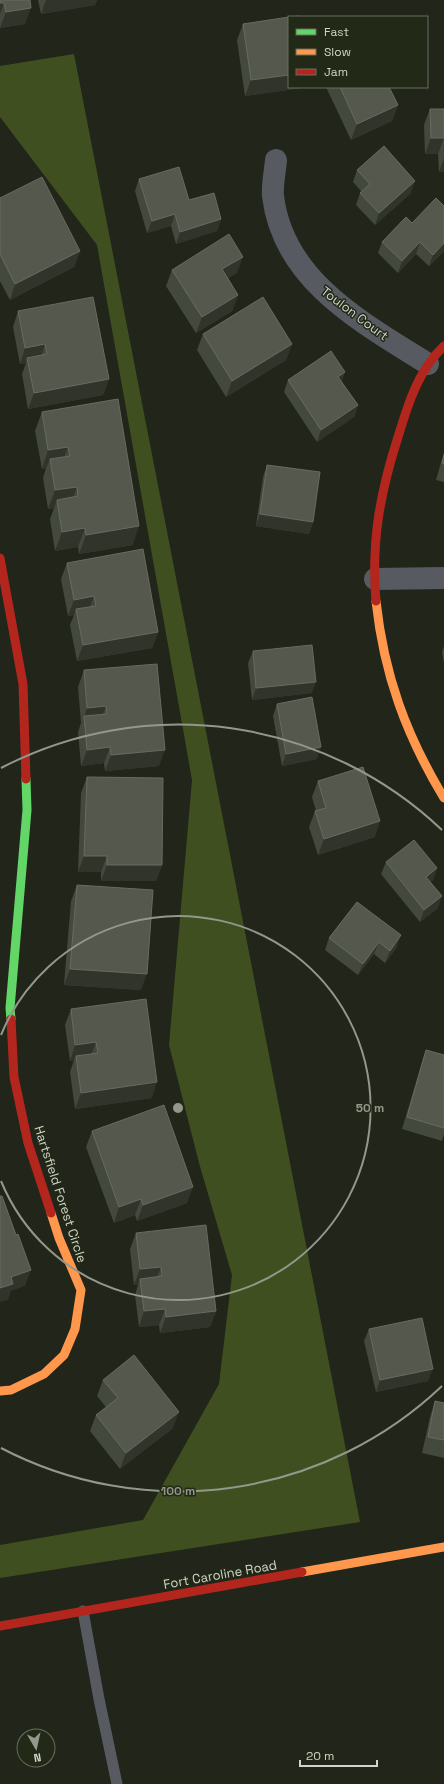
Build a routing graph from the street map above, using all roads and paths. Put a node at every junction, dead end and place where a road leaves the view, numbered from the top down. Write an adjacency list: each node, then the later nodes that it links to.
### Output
1 (276, 160): 3 (street, Toulon Court)
2 (444, 346): 3 (street)
3 (428, 364): 5 (street)
4 (0, 558): 8 (street, Hartsfield Forest Circle)
5 (375, 578): 6 (street); 7 (street)
6 (444, 578)
7 (444, 798)
8 (0, 1391)
9 (444, 1547): 10 (street, Fort Caroline Road)
10 (83, 1611): 11 (street, Fort Caroline Road); 12 (lane)
11 (0, 1626)
12 (117, 1784)

